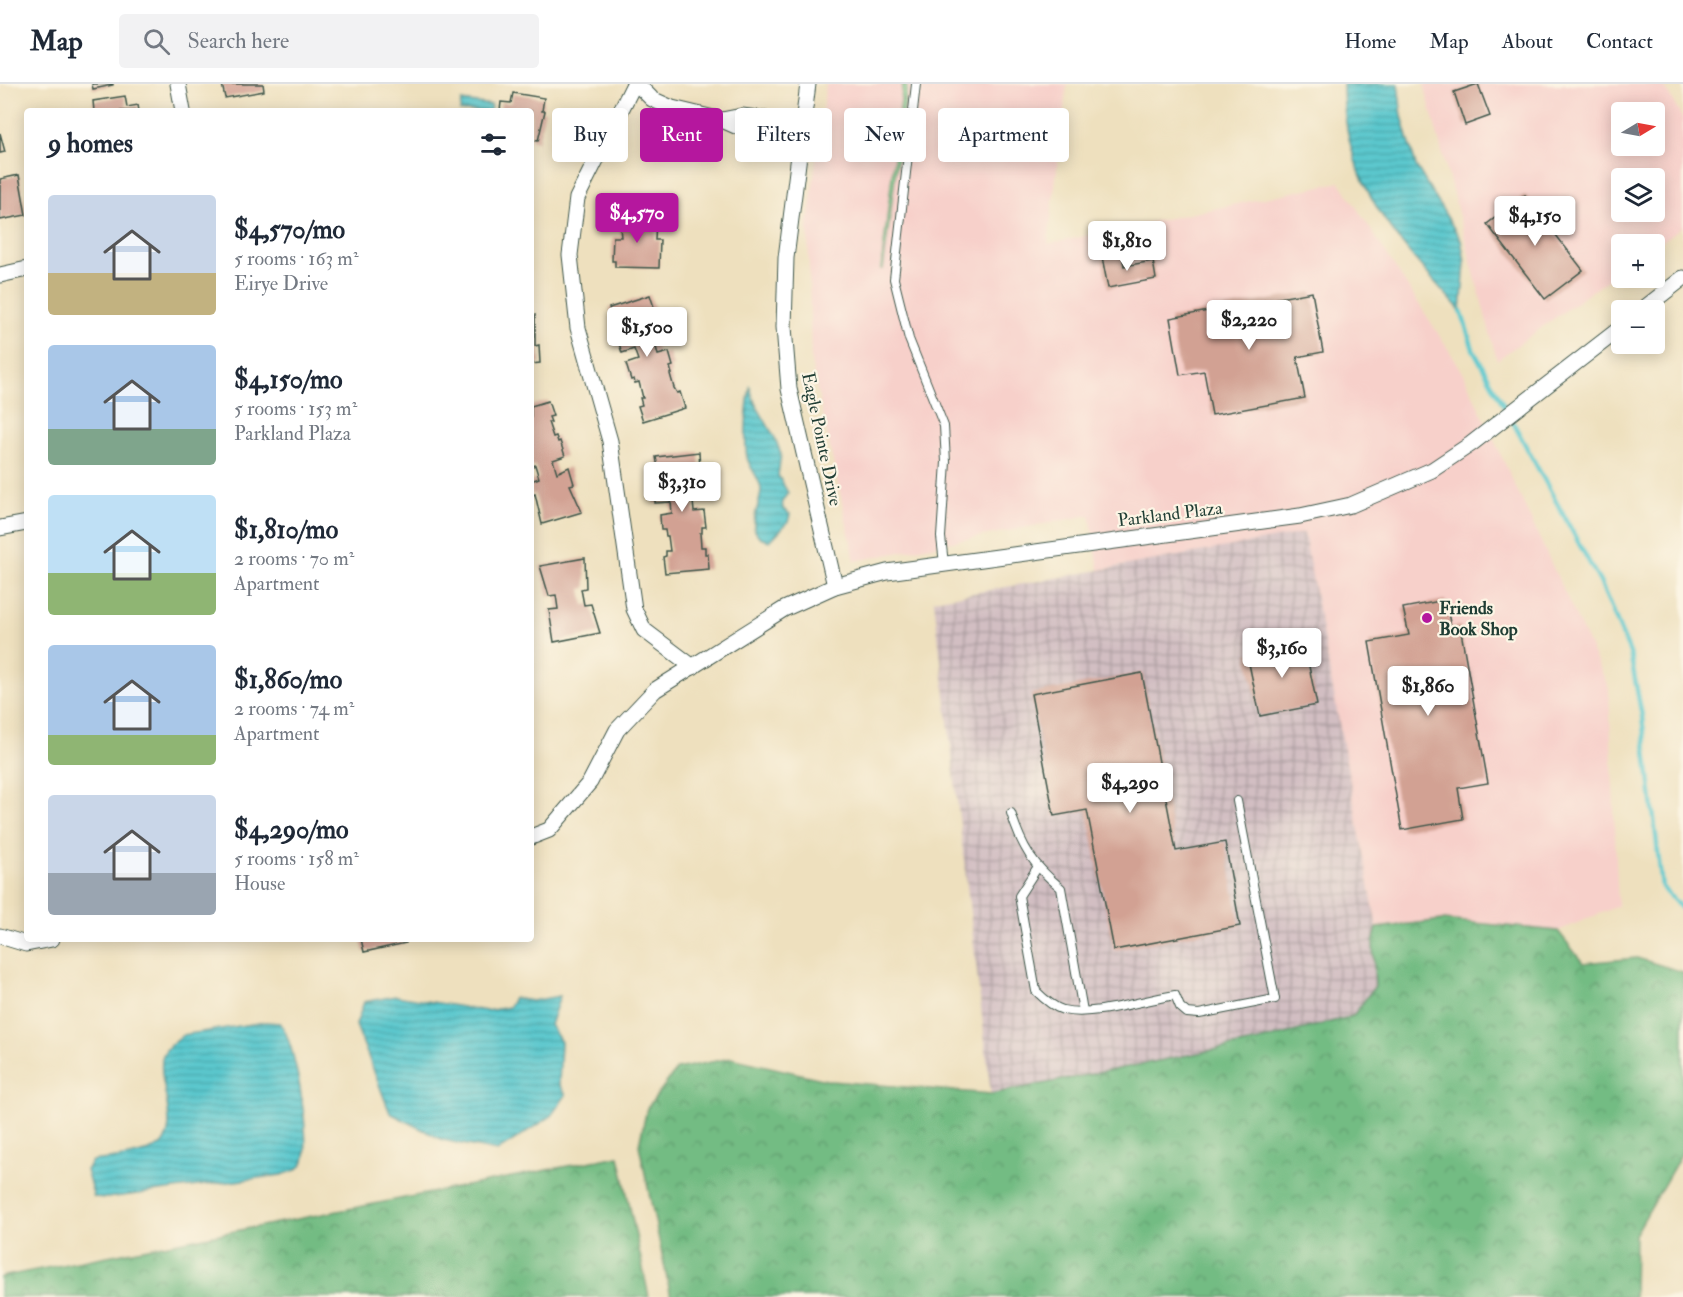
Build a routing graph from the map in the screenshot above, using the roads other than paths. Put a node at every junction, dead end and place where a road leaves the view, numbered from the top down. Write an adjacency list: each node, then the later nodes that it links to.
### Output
1 (178, 84): 5 (street)
2 (635, 84): 7 (street); 18 (street)
3 (808, 84): 6 (street, Eagle Pointe Drive)
4 (916, 84): 16 (lane)
5 (182, 108)
6 (805, 108)
7 (735, 117)
8 (798, 162): 17 (street, Eagle Pointe Drive)
9 (24, 270): 10 (street)
10 (0, 274)
11 (1683, 278): 12 (street)
12 (1655, 300)
13 (1611, 336): 16 (street, Parkland Plaza)
14 (24, 524): 15 (street)
15 (0, 528)
16 (944, 564): 17 (street, Parkland Plaza)
17 (835, 586): 18 (street, Parkland Plaza)
18 (693, 667): 21 (street, Parkland Plaza)
19 (1237, 801): 25 (lane)
20 (1011, 813): 22 (lane)
21 (534, 836)
22 (1037, 868): 25 (lane); 25 (lane)
23 (0, 936): 24 (street)
24 (39, 942)
25 (1083, 1011)

